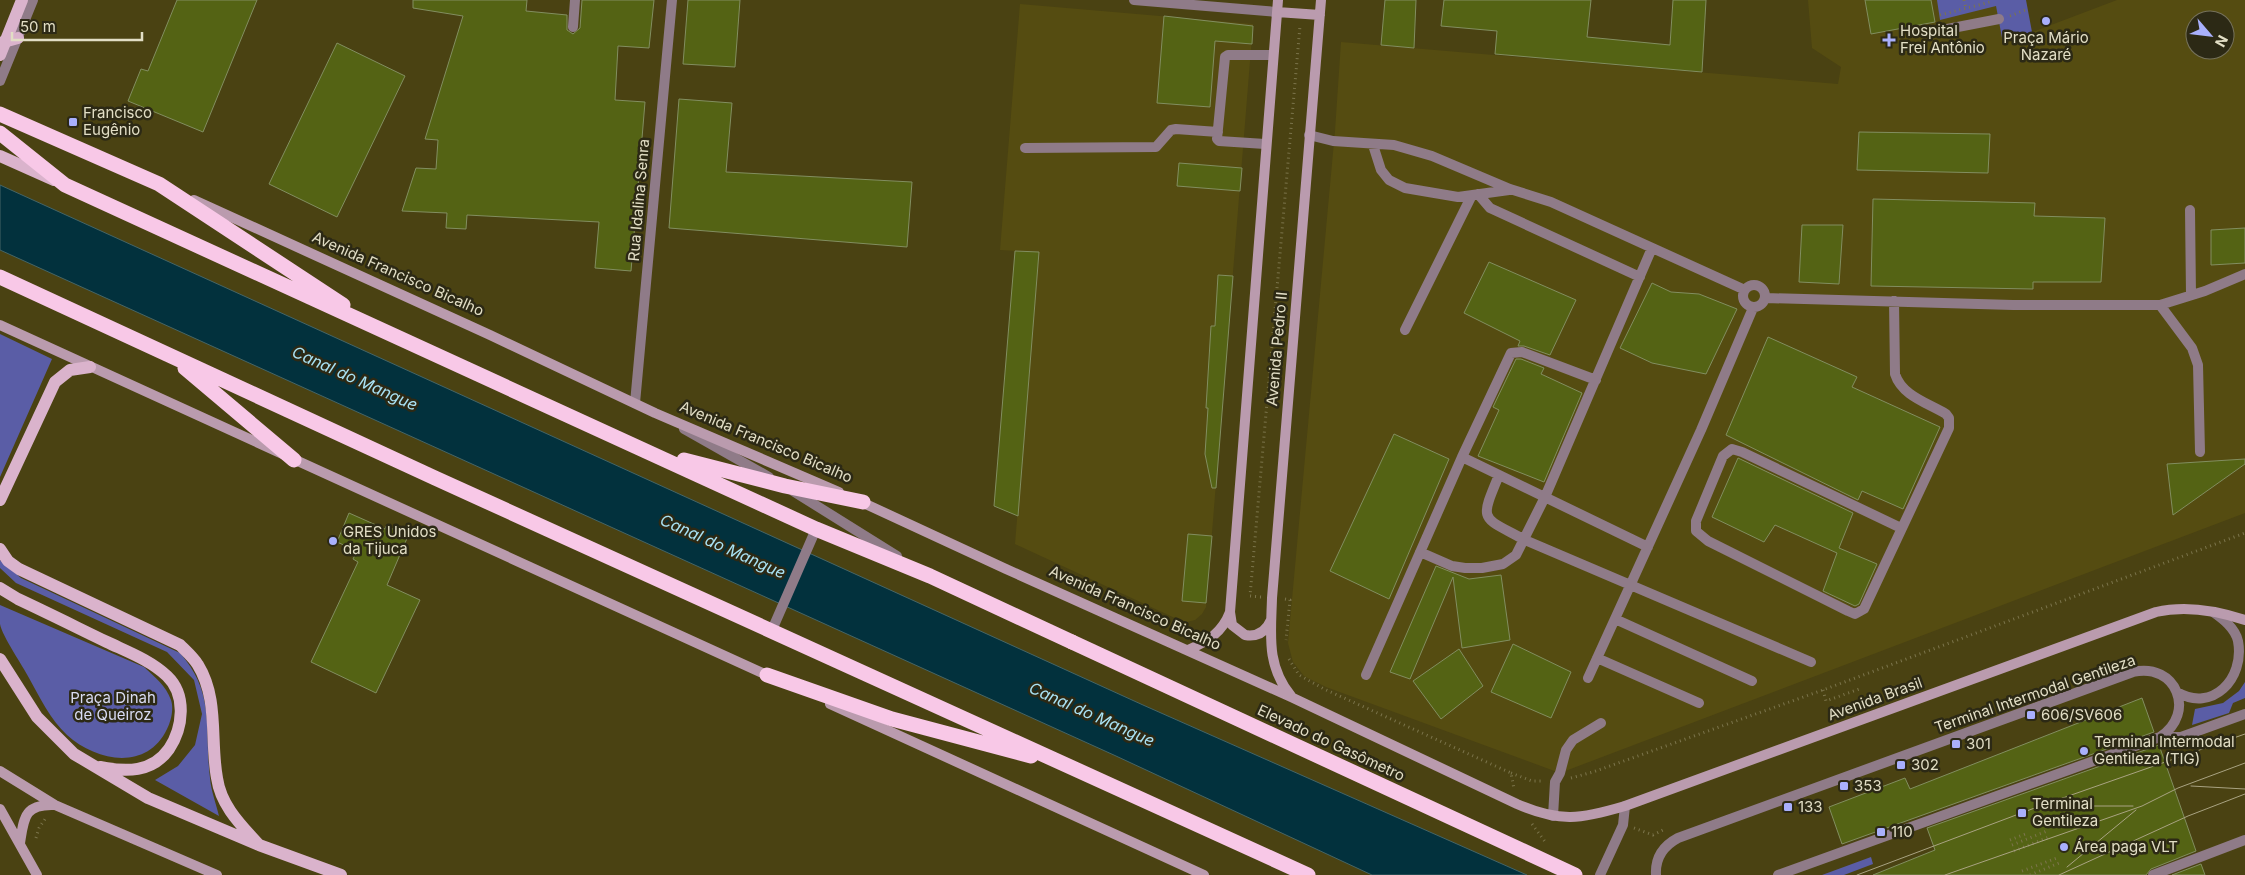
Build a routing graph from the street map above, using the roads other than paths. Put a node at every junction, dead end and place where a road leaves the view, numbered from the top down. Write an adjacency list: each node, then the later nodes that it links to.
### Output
1 (22, 0): 15 (main road, bridge)
2 (33, 0): 13 (street)
3 (575, 0): 11 (street)
4 (672, 0): 47 (street, Rua Idalina Senra)
5 (1134, 0): 8 (street)
6 (1278, 0): 8 (main road, Avenida Pedro II)
7 (1321, 0): 9 (main road, Avenida Pedro II)
8 (1277, 12): 9 (main road); 16 (main road, Avenida Pedro II)
9 (1320, 15): 21 (main road, Avenida Pedro II)
10 (1999, 20): 12 (street)
11 (573, 27)
12 (1937, 31)
13 (18, 38): 14 (main road); 17 (street)
14 (0, 43)
15 (0, 55)
16 (1273, 55): 19 (street); 22 (main road, Avenida Pedro II)
17 (0, 80)
18 (0, 114): 26 (highway, Avenida Francisco Bicalho)
19 (1218, 132): 22 (street); 24 (street)
20 (0, 134): 27 (highway)
21 (1309, 135): 23 (street); 69 (main road, Avenida Pedro II)
22 (1265, 144): 67 (main road, Avenida Pedro II)
23 (1373, 145): 28 (street); 29 (street)
24 (1025, 148)
25 (0, 156): 27 (main road)
26 (159, 184): 43 (highway); 47 (main road, Avenida Francisco Bicalho)
27 (65, 185): 43 (highway)
28 (1510, 189): 29 (street); 31 (street)
29 (1475, 195): 34 (street); 42 (street)
30 (2190, 210): 36 (street)
31 (1652, 248): 34 (street); 35 (street)
32 (2245, 274): 36 (street)
33 (0, 277): 44 (highway)
34 (1640, 277): 46 (street)
35 (1745, 290): 37 (street); 40 (street)
36 (2191, 295): 39 (street)
37 (1766, 298): 38 (street); 40 (street)
38 (1894, 301): 39 (street); 59 (street)
39 (2160, 306): 50 (street)
40 (1753, 308): 61 (street)
41 (0, 325): 45 (main road)
42 (1406, 330)
43 (386, 333): 49 (highway)
44 (168, 355): 52 (highway); 72 (highway)
45 (90, 367): 52 (main road); 56 (main road)
46 (1596, 380): 51 (street); 55 (street)
47 (635, 403): 48 (main road, Avenida Francisco Bicalho)
48 (655, 413): 54 (street); 57 (main road, Avenida Francisco Bicalho)
49 (644, 450): 54 (highway); 58 (highway)
50 (2200, 452)
51 (1462, 457): 53 (street); 63 (street)
52 (294, 460): 77 (main road)
53 (1499, 475): 55 (street); 60 (street)
54 (785, 486): 57 (highway); 64 (street)
55 (1545, 497): 60 (street); 61 (street)
56 (0, 500)
57 (863, 502): 73 (main road, Avenida Francisco Bicalho)
58 (816, 528): 64 (highway); 72 (street)
59 (1901, 528): 59 (street)
60 (1525, 540): 63 (street); 65 (street)
61 (1648, 547): 65 (street)
62 (0, 549): 97 (main road)
63 (1420, 552): 78 (street)
64 (930, 576): 105 (highway, Elevado do Gasômetro, bridge)
65 (1630, 585): 70 (street); 76 (street)
66 (0, 588): 88 (main road)
67 (1230, 612): 69 (main road); 73 (main road, Avenida Pedro II)
68 (2213, 612): 71 (main road, Avenida Brasil); 81 (street); 92 (main road, Avenida Brasil)
69 (1271, 619): 82 (main road, Avenida Pedro II)
70 (1615, 619): 74 (street); 80 (street)
71 (2245, 620)
72 (772, 630): 87 (highway)
73 (1188, 650): 82 (main road, Avenida Francisco Bicalho)
74 (1598, 658): 79 (street); 83 (street)
75 (0, 659): 88 (main road)
76 (1811, 662)
77 (767, 675): 87 (highway); 103 (main road)
78 (1366, 675)
79 (1588, 678)
80 (1752, 681)
81 (2177, 692): 86 (street); 107 (street, Terminal Intermodal Gentileza)
82 (1291, 696): 90 (main road, Avenida Francisco Bicalho)
83 (1699, 703)
84 (2245, 714): 86 (street)
85 (1601, 723): 94 (street)
86 (2160, 737): 108 (street)
87 (1062, 763): 104 (highway)
88 (94, 766): 97 (main road)
89 (0, 771): 91 (main road)
90 (1517, 804): 94 (main road, Avenida Brasil)
91 (54, 805): 96 (main road); 100 (main road)
92 (1625, 806): 94 (main road, Avenida Brasil); 106 (street)
93 (0, 809): 96 (main road)
94 (1553, 816)
95 (2245, 840): 109 (street)
96 (20, 843): 99 (main road)
97 (259, 845): 98 (main road)
98 (305, 861): 101 (main road); 102 (main road)
99 (37, 875)
100 (217, 875)
101 (310, 875)
102 (341, 875)
103 (1204, 875)
104 (1308, 875)
105 (1575, 875)
106 (1600, 875)
107 (1656, 875)
108 (1778, 875)
109 (2153, 875)

